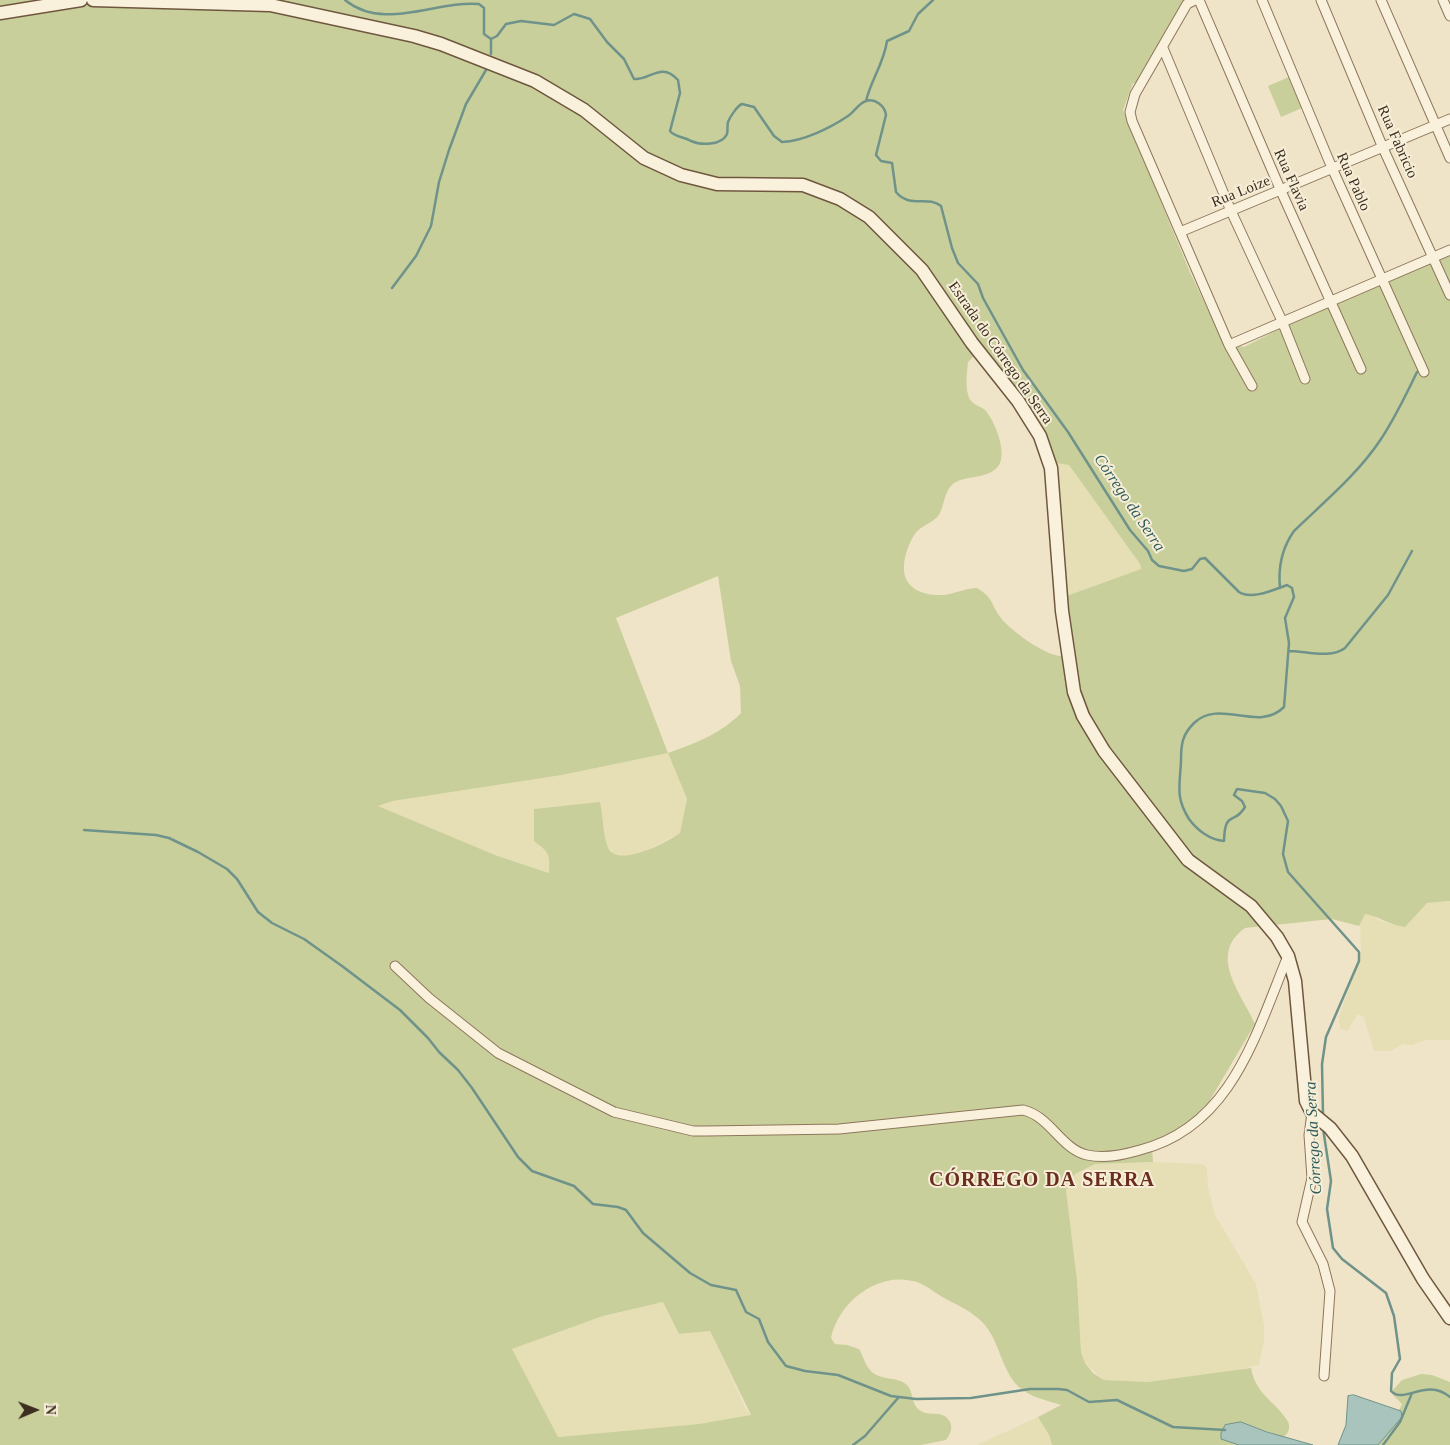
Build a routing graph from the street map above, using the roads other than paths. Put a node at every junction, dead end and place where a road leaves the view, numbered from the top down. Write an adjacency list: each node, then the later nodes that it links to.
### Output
1 (81, 0): 9 (street)
2 (93, 0): 8 (street, Estrada do Córrego da Serra)
3 (1197, 0): 11 (street); 17 (street, Rua Flavia)
4 (1262, 0): 16 (street, Rua Pablo)
5 (1321, 0): 14 (street, Rua Fabricio)
6 (1381, 0): 13 (street)
7 (1443, 0): 10 (street)
8 (270, 3): 31 (street, Estrada do Córrego da Serra)
9 (0, 13)
10 (1450, 16)
11 (1163, 48): 18 (street); 19 (street)
12 (1450, 119): 13 (street, Rua Loize)
13 (1436, 125): 14 (street, Rua Loize); 15 (street)
14 (1384, 148): 16 (street, Rua Loize); 21 (street, Rua Fabricio)
15 (1450, 158)
16 (1332, 168): 17 (street, Rua Loize); 22 (street, Rua Pablo)
17 (1281, 191): 18 (street, Rua Loize); 24 (street, Rua Flavia)
18 (1231, 211): 19 (street, Rua Loize); 25 (street)
19 (1180, 232): 26 (street)
20 (1450, 250): 21 (street)
21 (1434, 257): 22 (street); 23 (street, Rua Fabricio)
22 (1381, 279): 24 (street); 28 (street, Rua Pablo)
23 (1450, 295)
24 (1331, 300): 25 (street); 27 (street, Rua Flavia)
25 (1282, 321): 26 (street); 29 (street)
26 (1229, 345): 30 (street)
27 (1361, 369)
28 (1424, 372)
29 (1304, 379)
30 (1252, 386)
31 (1288, 956): 32 (street); 33 (street, Estrada do Córrego da Serra)
32 (395, 966)
33 (1316, 1116): 34 (street, Estrada do Córrego da Serra); 35 (street)
34 (1450, 1318)
35 (1324, 1376)

